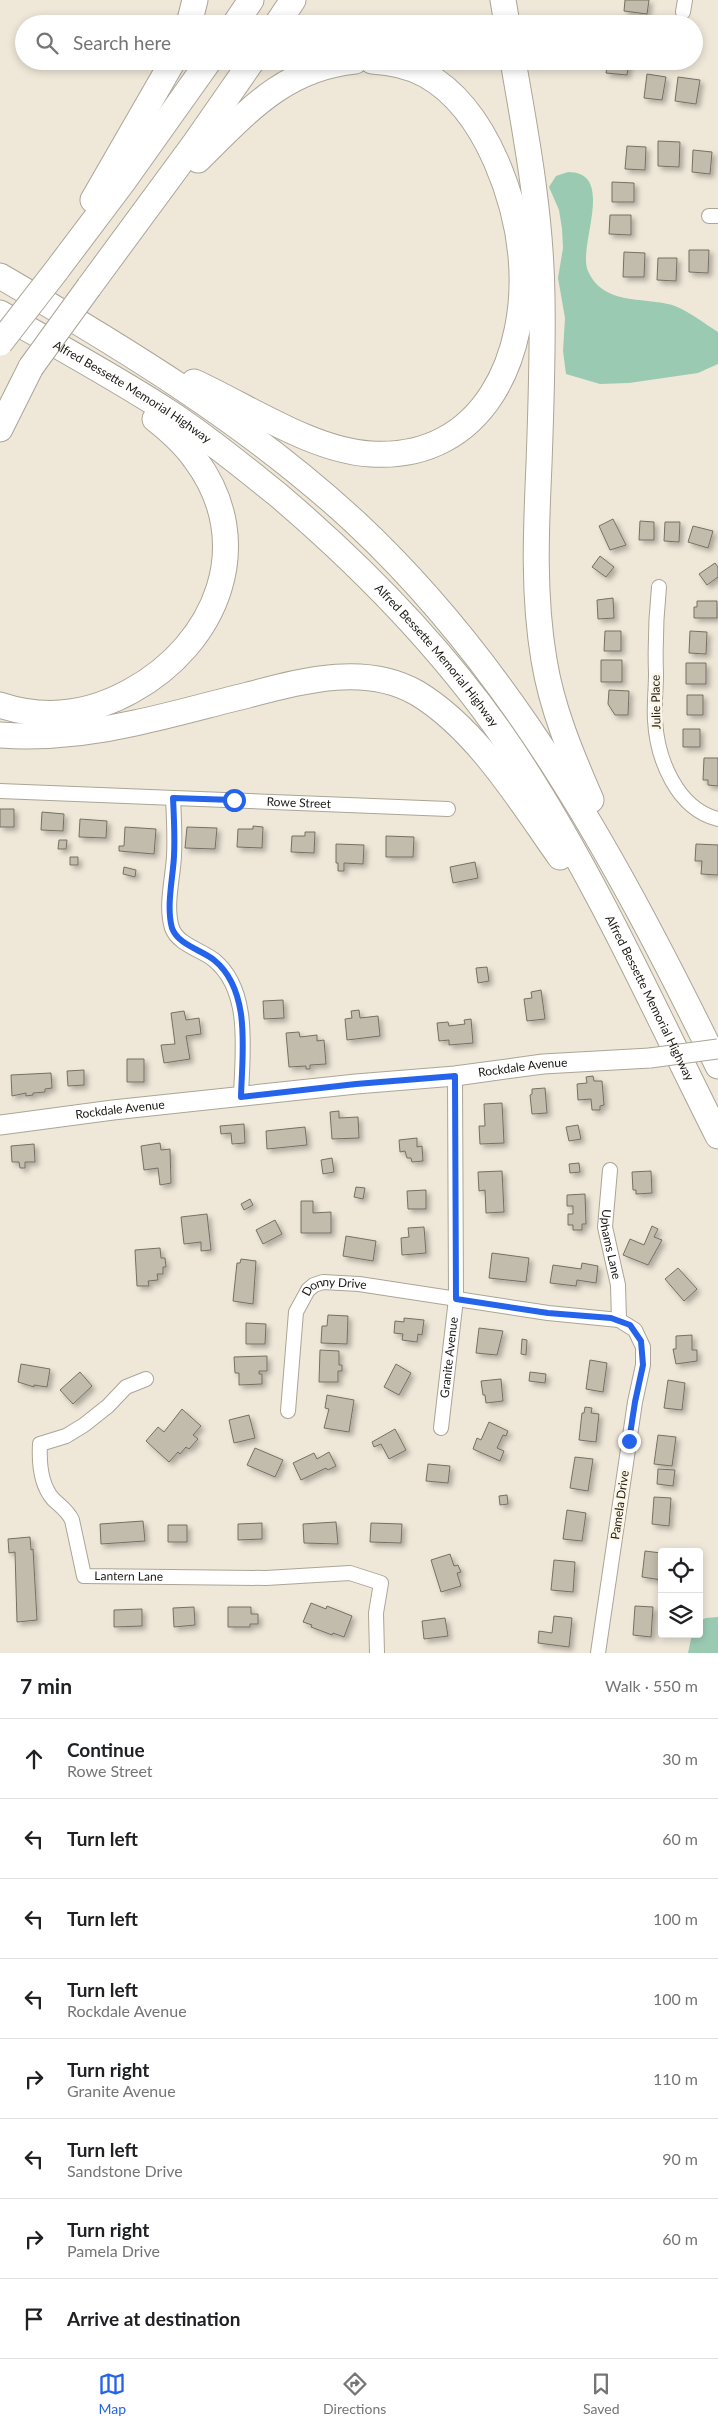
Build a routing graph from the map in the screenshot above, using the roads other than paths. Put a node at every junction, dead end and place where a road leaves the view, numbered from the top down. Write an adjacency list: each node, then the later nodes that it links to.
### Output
1 (195, 0): 5 (highway)
2 (251, 0): 6 (highway)
3 (293, 0): 7 (highway)
4 (503, 0): 8 (highway)
5 (191, 15)
6 (241, 15)
7 (283, 15)
8 (506, 15)
9 (168, 70): 16 (highway)
10 (203, 70): 16 (highway)
11 (246, 70): 15 (highway)
12 (314, 70): 15 (highway)
13 (413, 70): 21 (highway)
14 (514, 70): 32 (highway)
15 (145, 213): 22 (highway, bridge)
16 (59, 266): 19 (highway, bridge)
17 (0, 276): 21 (highway)
18 (0, 313): 20 (highway, Alfred Bessette Memorial Highway)
19 (0, 342)
20 (65, 351): 26 (highway); 33 (highway, Alfred Bessette Memorial Highway)
21 (130, 354): 32 (highway)
22 (31, 367): 23 (highway); 24 (highway)
23 (0, 404)
24 (0, 429)
25 (659, 587): 31 (street, Julie Place)
26 (0, 705)
27 (0, 735): 33 (highway)
28 (0, 791): 29 (street, Rowe Street)
29 (173, 798): 30 (street, Rowe Street); 37 (street)
30 (448, 809)
31 (718, 819)
32 (626, 888): 35 (highway)
33 (620, 940): 39 (highway, Alfred Bessette Memorial Highway)
34 (718, 1049): 36 (main road, Rockdale Avenue, bridge)
35 (718, 1066)
36 (455, 1076): 37 (main road, Rockdale Avenue); 41 (street, Granite Avenue)
37 (241, 1097): 38 (main road, Rockdale Avenue)
38 (0, 1125)
39 (718, 1136)
40 (610, 1170): 42 (street, Uphams Lane)
41 (456, 1299): 42 (street); 44 (street, Donny Drive); 45 (street, Granite Avenue)
42 (619, 1320): 47 (street, Pamela Drive)
43 (146, 1378): 46 (street, Lantern Lane)
44 (288, 1411)
45 (441, 1428)
46 (377, 1653)
47 (598, 1653)

